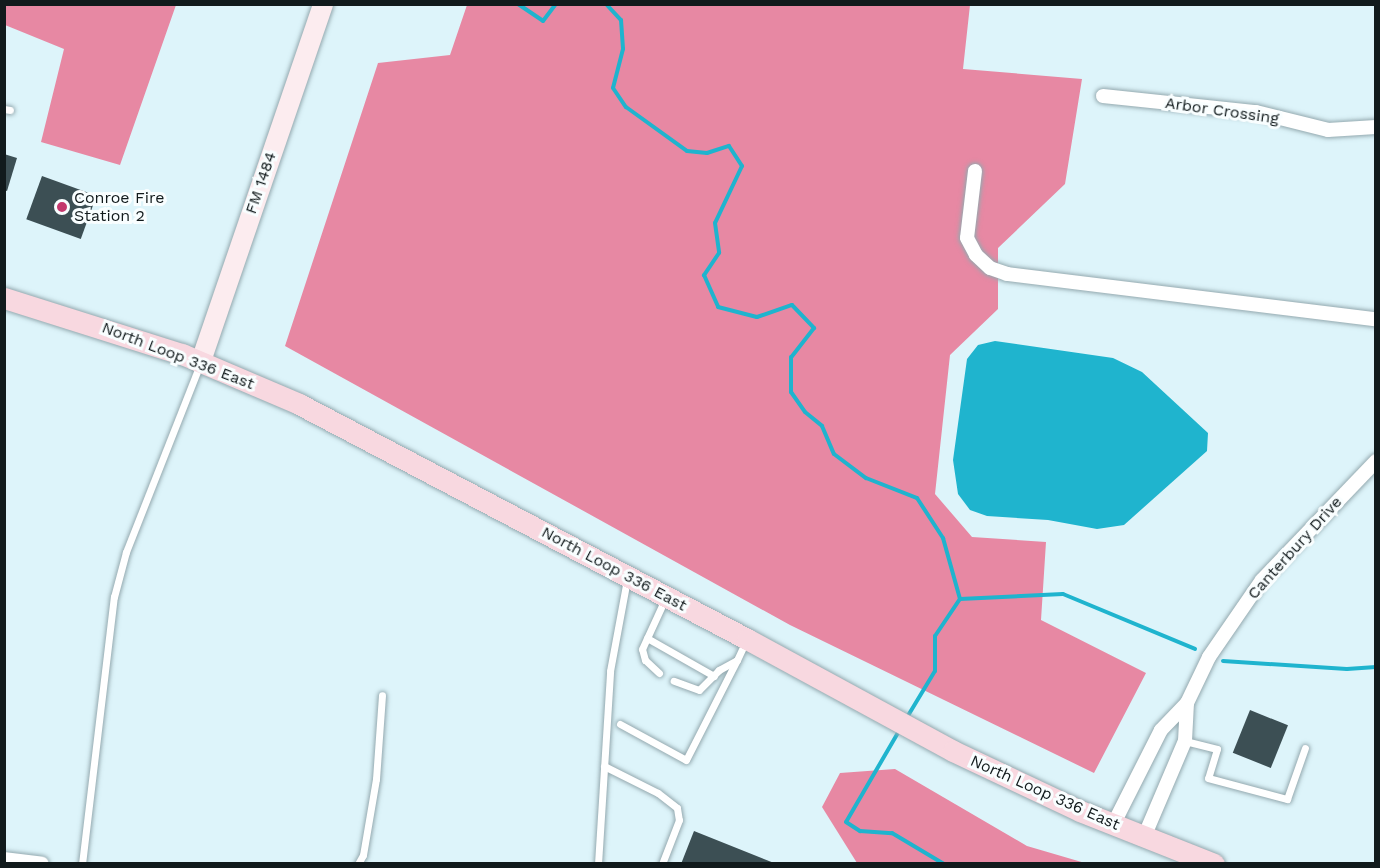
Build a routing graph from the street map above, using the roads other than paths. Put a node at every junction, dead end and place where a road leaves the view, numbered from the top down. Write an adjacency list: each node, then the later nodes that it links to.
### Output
1 (322, 7): 7 (main road, FM 1484 / FM 1484)
2 (1103, 96): 3 (street, Arbor Crossing)
3 (1376, 127)
4 (975, 171): 6 (street)
5 (4, 298): 7 (main road, North Loop 336 East)
6 (1376, 319)
7 (201, 361): 9 (main road, North Loop 336 East); 27 (lane)
8 (1376, 461): 18 (street, Canterbury Drive)
9 (627, 576): 10 (main road, North Loop 336 East); 22 (lane)
10 (666, 597): 11 (lane); 12 (main road, North Loop 336 East)
11 (647, 638): 14 (lane); 15 (lane)
12 (747, 639): 13 (lane); 23 (main road, North Loop 336 East)
13 (737, 660): 15 (lane); 19 (lane)
14 (659, 673)
15 (714, 676): 16 (lane)
16 (674, 681)
17 (382, 695): 28 (lane)
18 (1187, 702): 20 (street, Canterbury Drive); 23 (street, Canterbury Drive)
19 (620, 724)
20 (1185, 741): 21 (lane); 24 (street, Canterbury Drive)
21 (1305, 748)
22 (604, 766): 29 (lane); 30 (lane)
23 (1113, 825): 24 (main road, North Loop 336 East)
24 (1144, 837): 31 (main road, North Loop 336 East)
25 (4, 859): 26 (street)
26 (42, 864)
27 (82, 864)
28 (358, 864)
29 (598, 864)
30 (662, 864)
31 (1214, 864)

